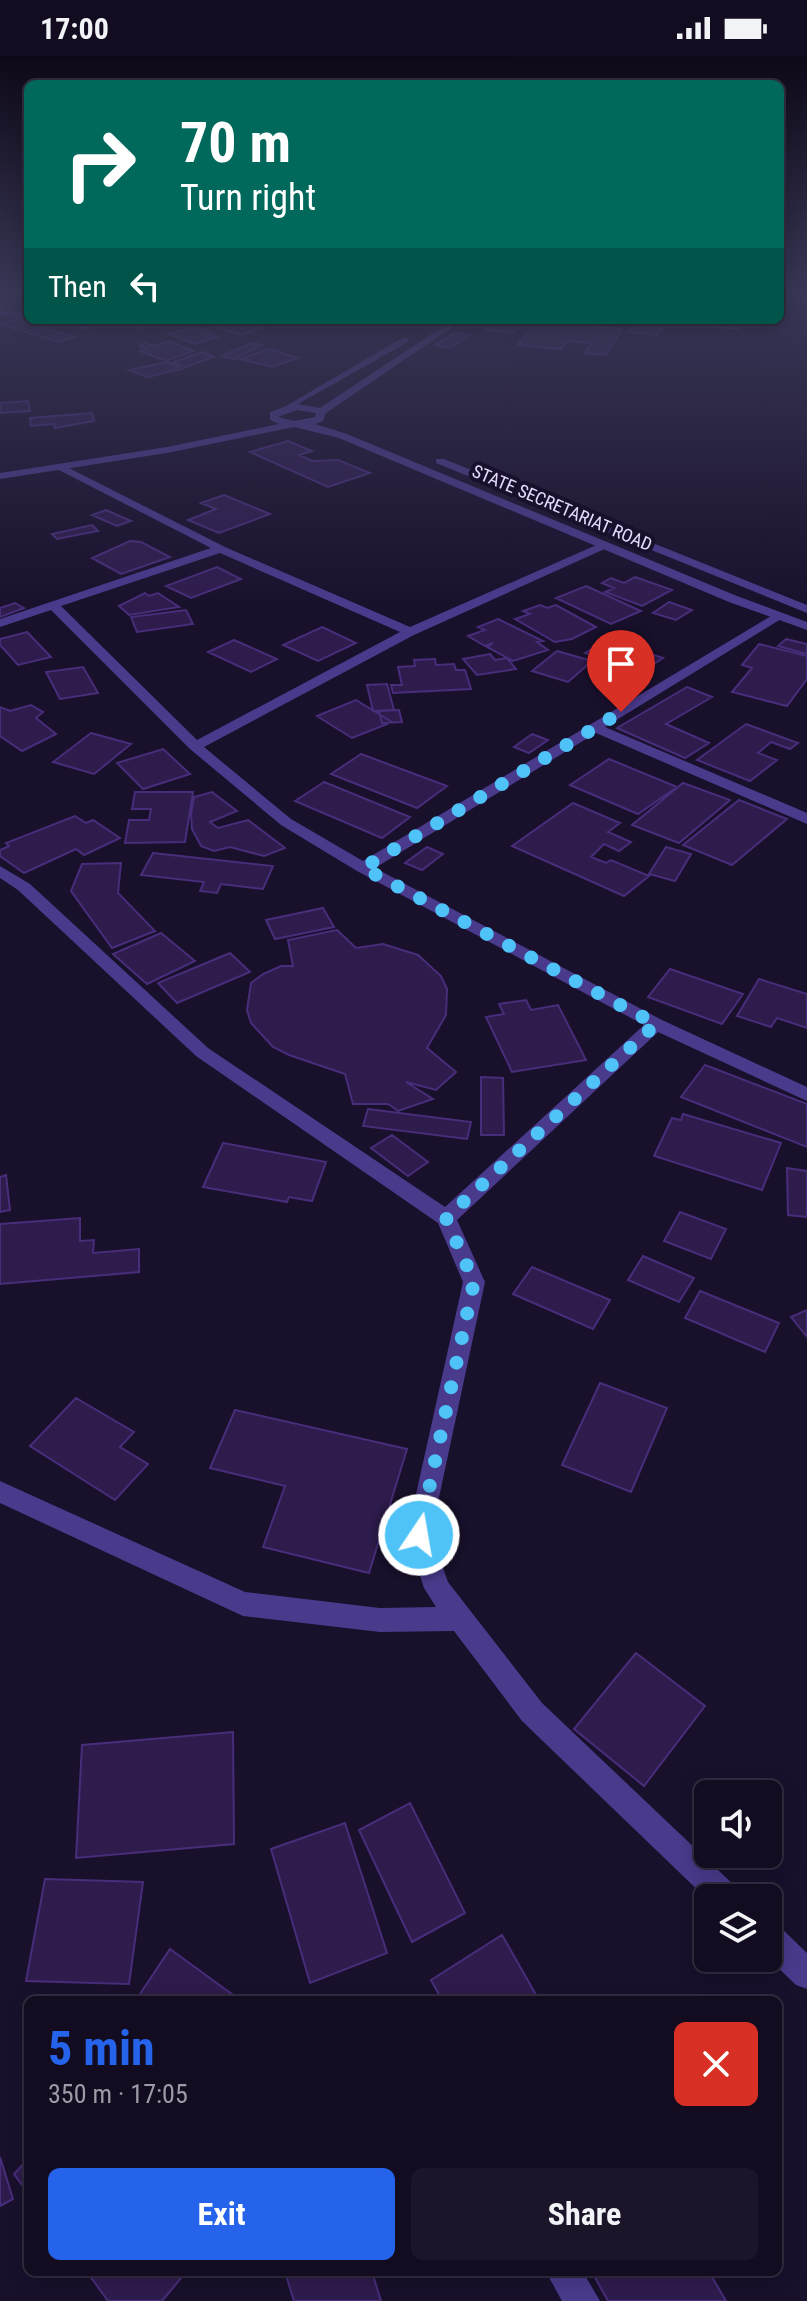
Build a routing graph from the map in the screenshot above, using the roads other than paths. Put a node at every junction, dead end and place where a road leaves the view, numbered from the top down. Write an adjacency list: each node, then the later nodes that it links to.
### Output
1 (303, 399): 3 (street)
2 (343, 399): 5 (street)
3 (285, 408): 4 (street); 5 (street)
4 (273, 414): 6 (street, STATE SECRETARIAT ROAD); 9 (street)
5 (321, 414): 6 (street); 7 (street)
6 (300, 424): 10 (street); 12 (street, STATE SECRETARIAT ROAD)
7 (376, 435)
8 (432, 458): 15 (street)
9 (0, 464)
10 (61, 467): 11 (street); 13 (street)
11 (0, 476)
12 (605, 545): 16 (street, STATE SECRETARIAT ROAD); 19 (street)
13 (221, 549): 14 (street); 19 (street)
14 (54, 606): 17 (street); 21 (street)
15 (807, 609)
16 (780, 616): 18 (street, STATE SECRETARIAT ROAD); 20 (street)
17 (0, 623)
18 (807, 626)
19 (410, 632): 21 (street)
20 (595, 728): 22 (street); 23 (street)
21 (195, 746): 23 (street)
22 (807, 819)
23 (363, 868): 25 (street)
24 (0, 871): 27 (street)
25 (656, 1024): 26 (street); 27 (street)
26 (807, 1095)
27 (446, 1218): 29 (street)
28 (0, 1492): 29 (street)
29 (461, 1619): 30 (street)
30 (712, 1884)
31 (782, 1950): 32 (street)
32 (807, 1974)
33 (566, 2276): 34 (street)
34 (582, 2301)

